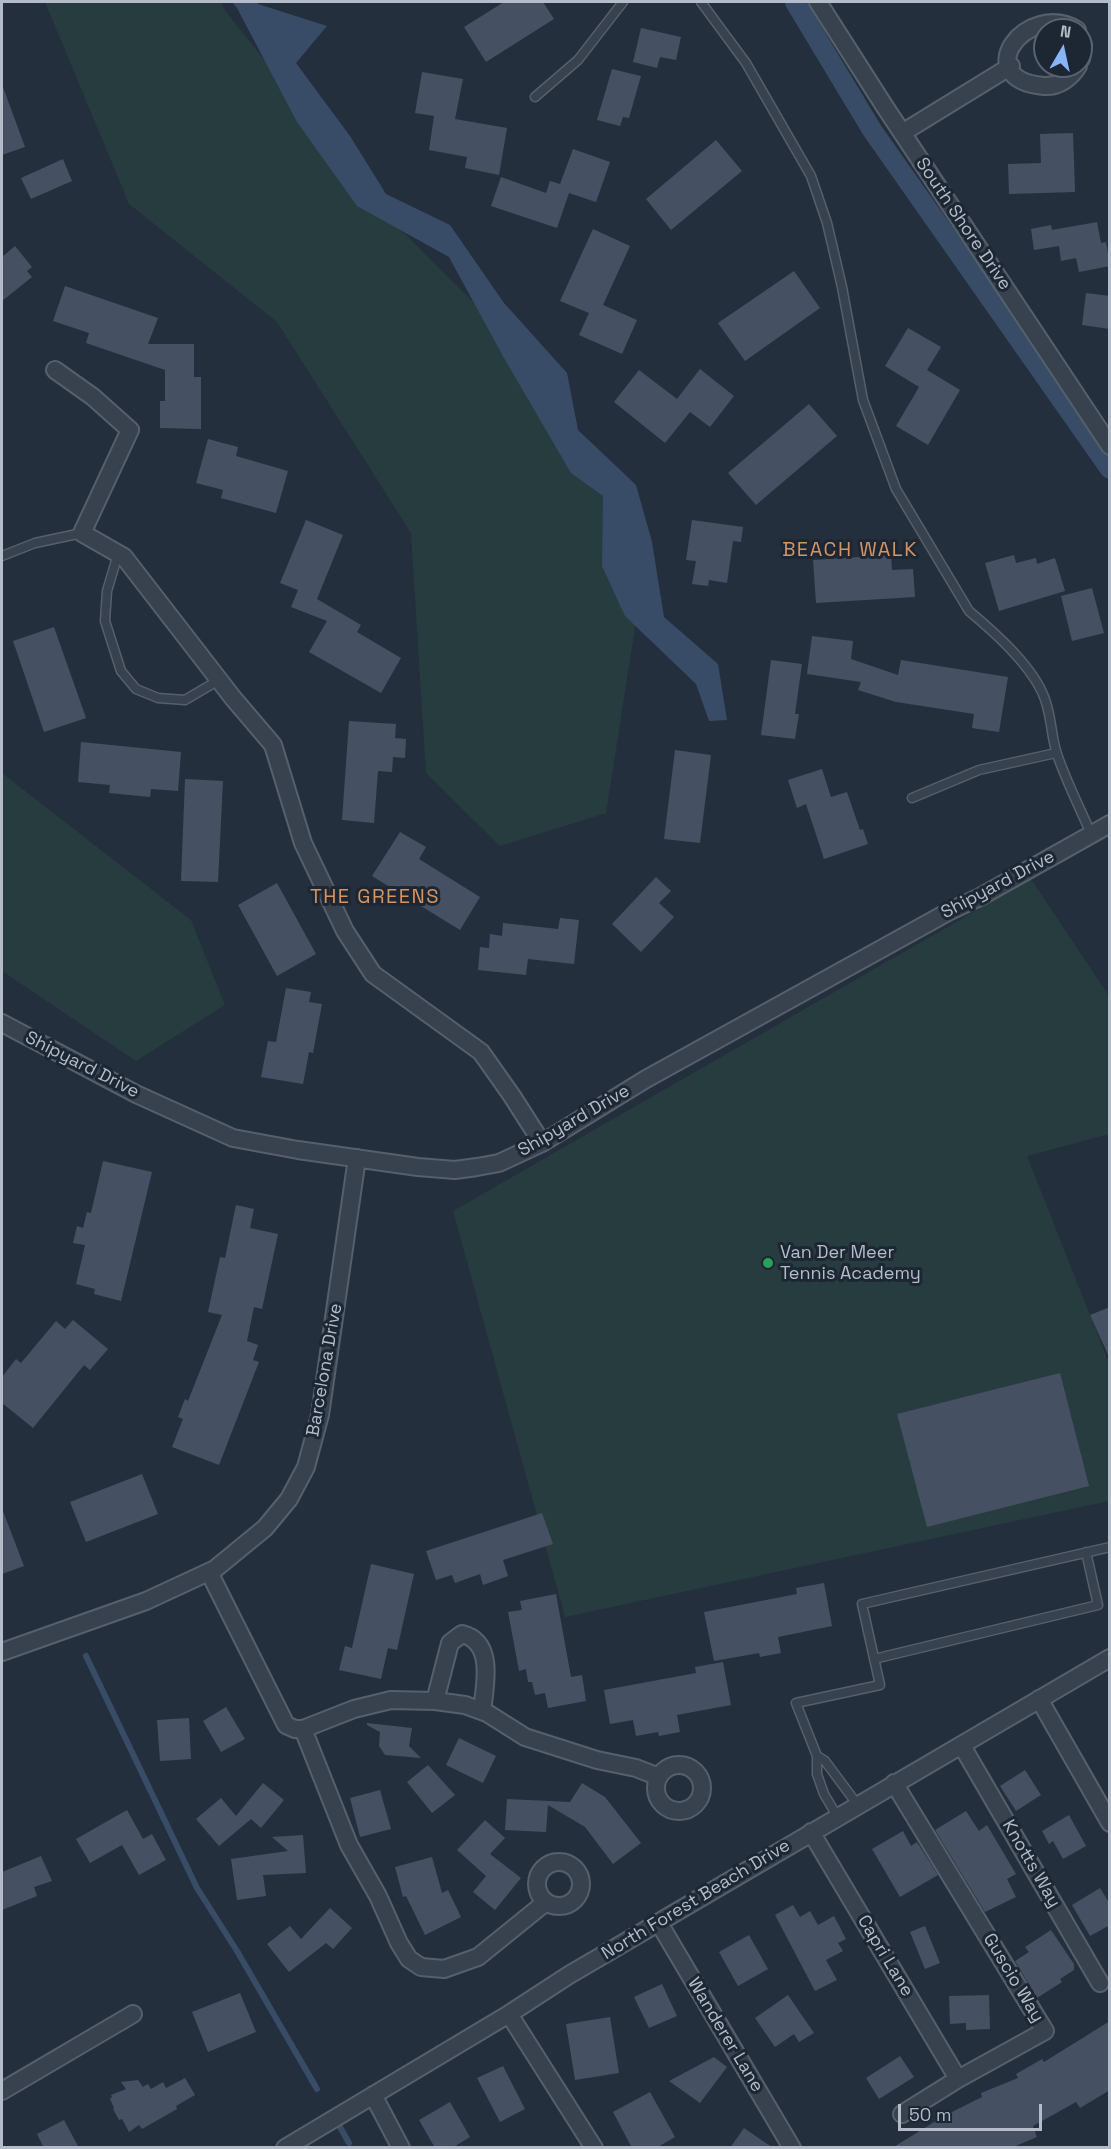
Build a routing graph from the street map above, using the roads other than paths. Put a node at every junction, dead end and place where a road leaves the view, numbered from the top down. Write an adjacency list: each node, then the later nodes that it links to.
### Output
1 (623, 2): 7 (lane)
2 (701, 2): 15 (lane)
3 (818, 2): 8 (street, South Shore Drive)
4 (1066, 18): 5 (street)
5 (1011, 66): 6 (street); 8 (street)
6 (1067, 78)
7 (535, 97)
8 (902, 133): 10 (street, South Shore Drive)
9 (55, 370): 11 (street)
10 (1110, 446)
11 (82, 533): 12 (street); 13 (lane)
12 (118, 554): 14 (street); 14 (lane)
13 (2, 556)
14 (219, 680): 20 (street)
15 (1056, 753): 16 (lane); 18 (lane)
16 (912, 798)
17 (1110, 824): 18 (street, Shipyard Drive)
18 (1091, 834): 20 (street, Shipyard Drive)
19 (2, 1023): 21 (street, Shipyard Drive)
20 (542, 1143): 21 (street, Shipyard Drive)
21 (357, 1158): 24 (street, Barcelona Drive)
22 (1110, 1547): 23 (lane)
23 (1086, 1552): 27 (lane); 27 (lane)
24 (209, 1572): 25 (street, Barcelona Drive); 31 (street)
25 (2, 1652)
26 (1110, 1658): 28 (street, North Forest Beach Drive)
27 (874, 1659): 33 (lane)
28 (1040, 1699): 32 (street, North Forest Beach Drive); 38 (street)
29 (435, 1701): 30 (street); 30 (street); 31 (street)
30 (482, 1711): 34 (street)
31 (303, 1729): 40 (street)
32 (962, 1746): 35 (street, North Forest Beach Drive); 42 (street, Knotts Way)
33 (817, 1756): 36 (lane); 37 (lane)
34 (659, 1777)
35 (894, 1783): 36 (street, North Forest Beach Drive); 45 (street, Guscio Way)
36 (857, 1804): 37 (street, North Forest Beach Drive)
37 (837, 1816): 39 (street, North Forest Beach Drive)
38 (1110, 1823)
39 (811, 1832): 41 (street, North Forest Beach Drive); 45 (street, Capri Lane)
40 (546, 1902)
41 (659, 1923): 44 (street, North Forest Beach Drive); 52 (street, Wanderer Lane)
42 (1100, 1983)
43 (133, 2014): 46 (street)
44 (509, 2014): 47 (street, North Forest Beach Drive); 51 (street)
45 (958, 2079): 48 (street, Guscio Way)
46 (2, 2091)
47 (372, 2095): 49 (street, North Forest Beach Drive); 50 (street)
48 (902, 2114)
49 (285, 2148)
50 (401, 2148)
51 (594, 2148)
52 (792, 2148)

